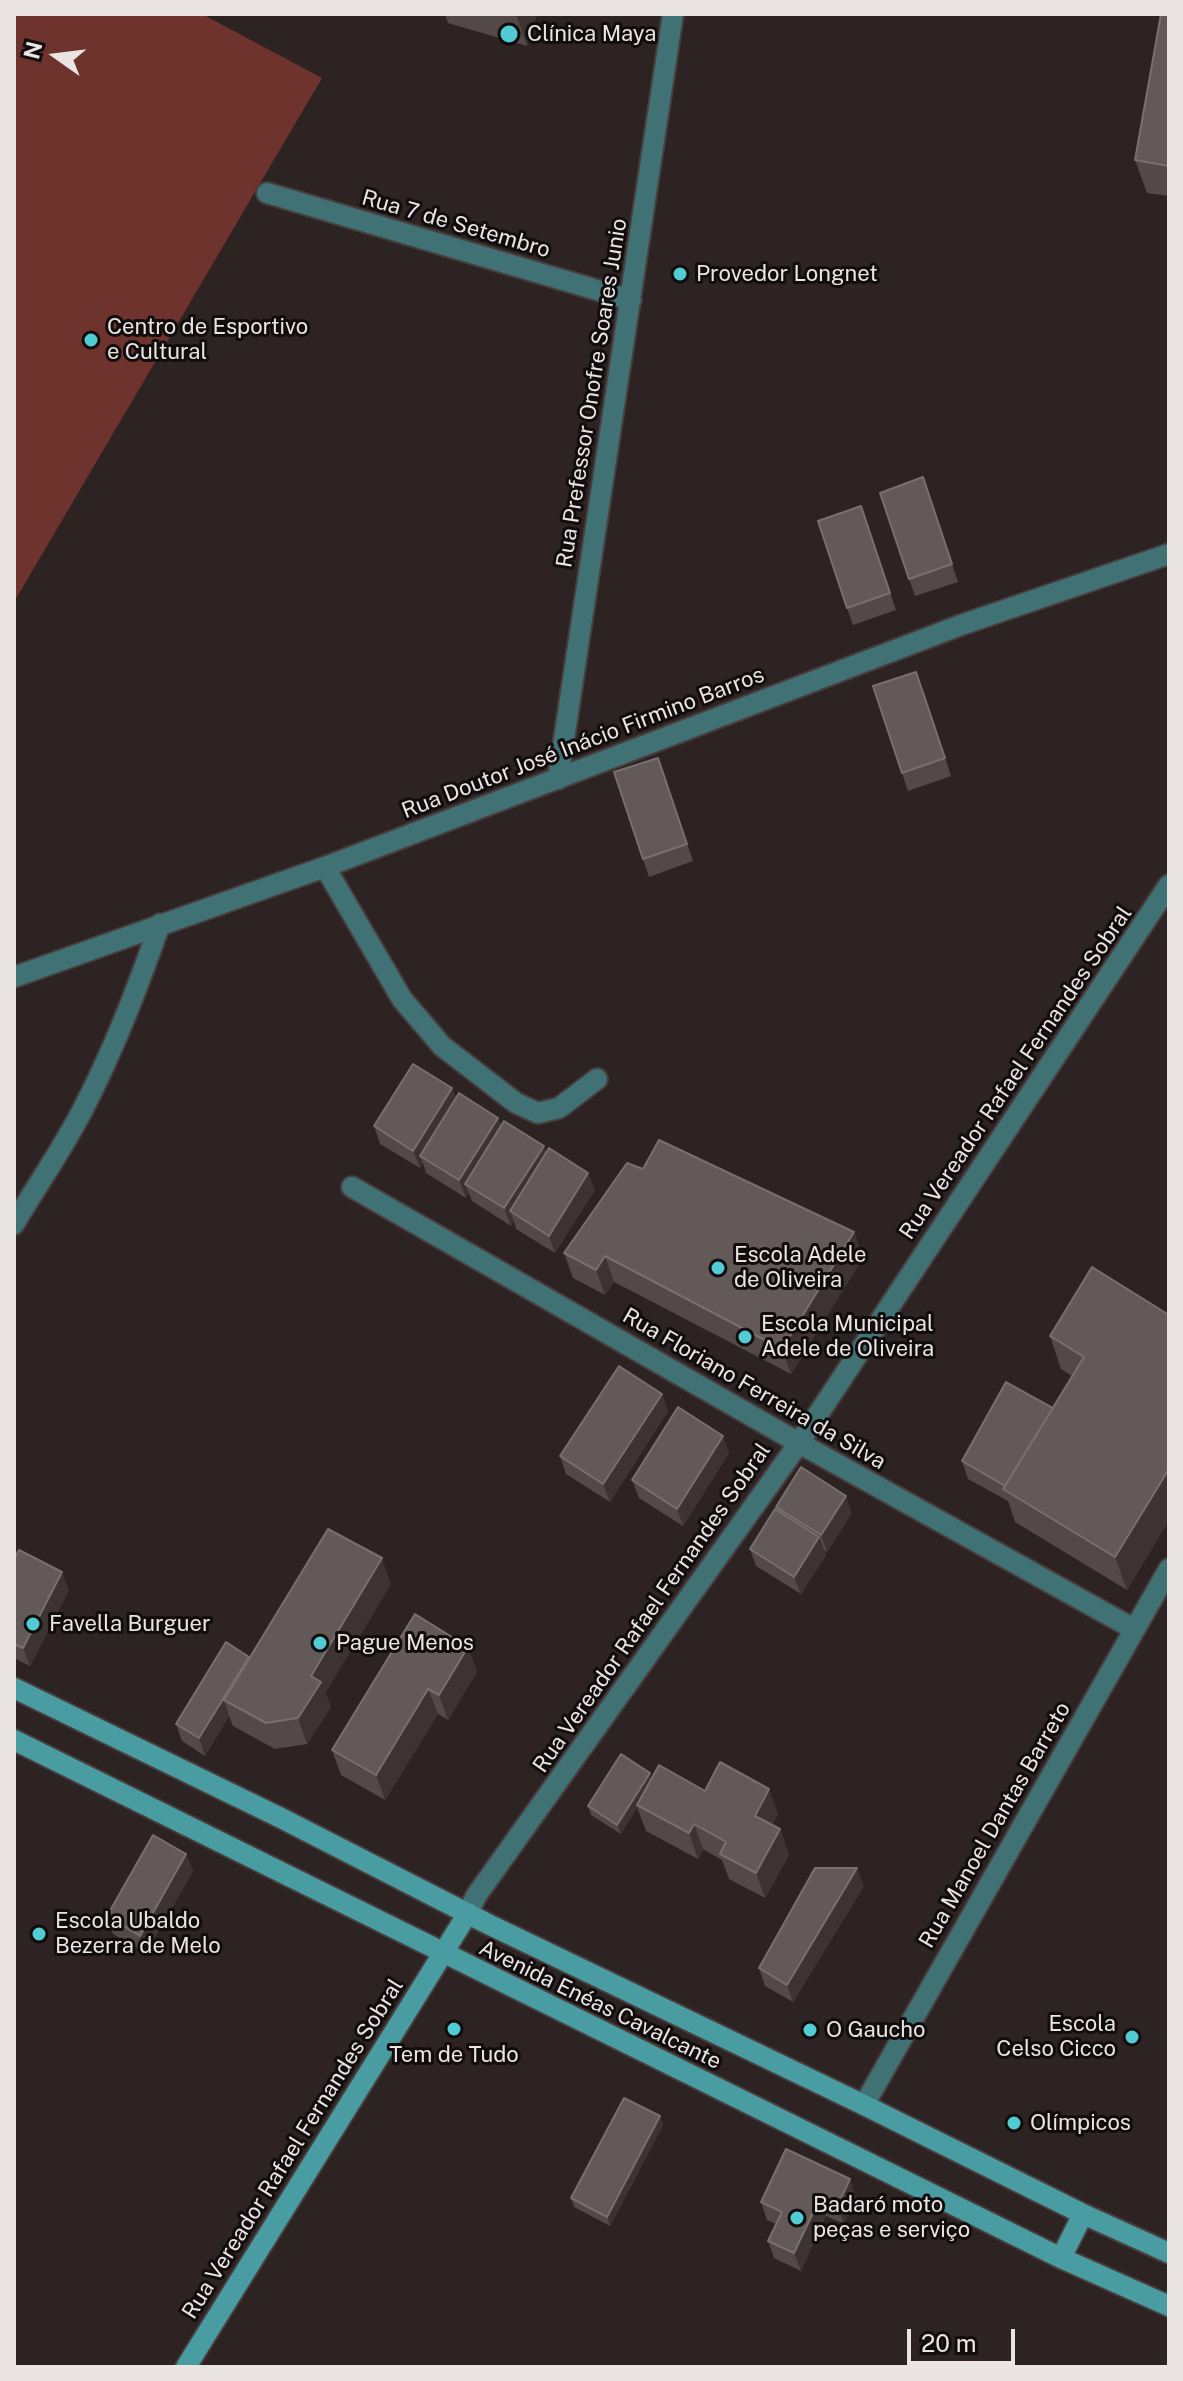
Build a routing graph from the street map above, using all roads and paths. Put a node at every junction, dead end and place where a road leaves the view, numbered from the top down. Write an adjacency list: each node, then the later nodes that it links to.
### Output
1 (673, 14): 3 (street, Rua Prefessor Onofre Soares Junio)
2 (267, 193): 3 (street, Rua 7 de Setembro)
3 (631, 300): 5 (street, Rua Prefessor Onofre Soares Junio)
4 (1169, 554): 5 (street, Rua Doutor José Inácio Firmino Barros)
5 (558, 779): 6 (street, Rua Doutor José Inácio Firmino Barros)
6 (325, 867): 8 (street, Rua Doutor José Inácio Firmino Barros); 10 (street)
7 (1169, 885): 13 (street, Rua Vereador Rafael Fernandes Sobral)
8 (160, 924): 9 (street, Rua Doutor José Inácio Firmino Barros); 12 (street)
9 (14, 977)
10 (597, 1079)
11 (352, 1187): 13 (street, Rua Floriano Ferreira da Silva)
12 (14, 1224)
13 (799, 1443): 15 (street, Rua Floriano Ferreira da Silva); 18 (street, Rua Vereador Rafael Fernandes Sobral)
14 (1169, 1569): 15 (street, Rua Manoel Dantas Barreto)
15 (1134, 1629): 20 (street, Rua Manoel Dantas Barreto)
16 (15, 1691): 18 (main road, Avenida Enéas Cavalcante)
17 (14, 1740): 19 (main road, Avenida Enéas Cavalcante)
18 (468, 1913): 19 (main road, Rua Vereador Rafael Fernandes Sobral); 20 (main road, Avenida Enéas Cavalcante)
19 (442, 1954): 23 (main road, Avenida Enéas Cavalcante); 25 (main road, Rua Vereador Rafael Fernandes Sobral)
20 (864, 2105): 21 (main road, Avenida Enéas Cavalcante)
21 (1083, 2214): 22 (main road, Avenida Enéas Cavalcante); 23 (main road)
22 (1169, 2253)
23 (1061, 2258): 24 (main road, Avenida Enéas Cavalcante)
24 (1169, 2306)
25 (186, 2367)

